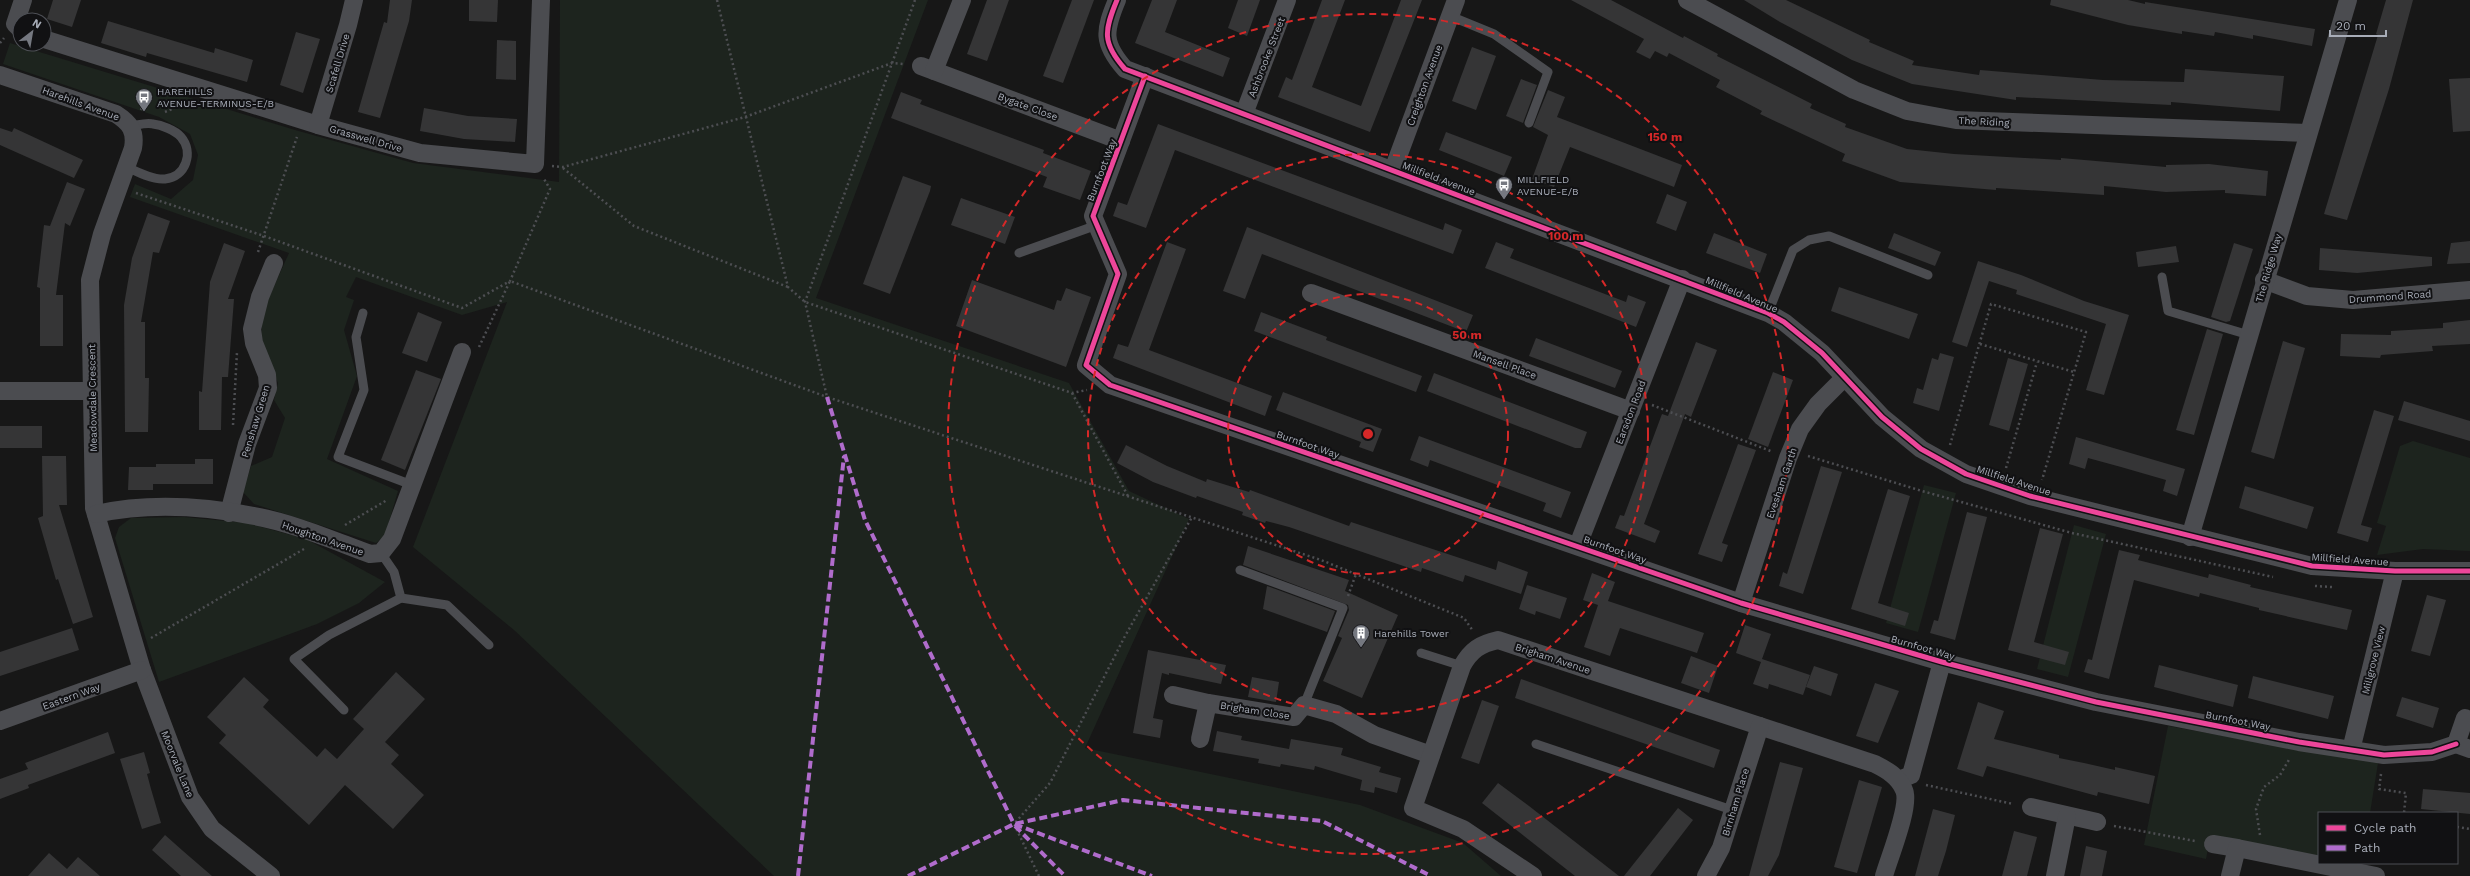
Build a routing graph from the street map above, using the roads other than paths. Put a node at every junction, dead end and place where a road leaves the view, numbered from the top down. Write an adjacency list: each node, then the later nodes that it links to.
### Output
1 (23, 0): 10 (street)
2 (354, 0): 15 (street, Scafell Drive)
3 (541, 0): 15 (street, Grasswell Drive)
4 (962, 0): 19 (street, Bygate Close)
5 (1117, 0): 13 (street, Millfield Avenue)
6 (1287, 0): 14 (street, Ashbrooke Street)
7 (1687, 0): 18 (street, The Riding)
8 (2348, 0): 18 (street, The Ridge Way)
9 (1453, 8): 16 (lane); 21 (street, Creighton Avenue)
10 (19, 12)
11 (52, 41): 15 (street, Grasswell Drive)
12 (0, 74): 17 (street, Harehills Avenue)
13 (1146, 76): 14 (street, Millfield Avenue); 19 (street, Burnfoot Way)
14 (1244, 114): 21 (street, Millfield Avenue)
15 (310, 122)
16 (1529, 123)
17 (131, 126): 20 (street, Meadowdale Crescent); 20 (lane, Harehills Avenue)
18 (2308, 133): 28 (street, The Ridge Way)
19 (1121, 141): 22 (street, Burnfoot Way)
20 (127, 167): 37 (street, Meadowdale Crescent)
21 (1393, 170): 27 (street, Millfield Avenue)
22 (1096, 225): 23 (lane); 43 (street, Burnfoot Way)
23 (1019, 253)
24 (274, 263): 40 (street, Penshaw Green)
25 (1928, 274): 32 (lane)
26 (2162, 277): 33 (lane)
27 (1682, 279): 32 (street, Millfield Avenue); 38 (street, Earsdon Road)
28 (2264, 280): 29 (street, Drummond Road); 33 (street, The Ridge Way)
29 (2470, 290)
30 (1311, 293): 38 (street, Mansell Place)
31 (363, 313): 39 (lane)
32 (1768, 313): 35 (street, Millfield Avenue)
33 (2249, 334): 42 (street, The Ridge Way)
34 (470, 350): 39 (street)
35 (1845, 377): 42 (street, Millfield Avenue); 49 (street, Evesham Garth)
36 (0, 391): 37 (street)
37 (91, 391): 41 (street, Meadowdale Crescent)
38 (1631, 411): 43 (street, Earsdon Road)
39 (412, 485): 44 (street)
40 (229, 513): 41 (street, Houghton Avenue); 44 (street, Houghton Avenue)
41 (96, 514): 54 (street, Meadowdale Crescent)
42 (2190, 536): 46 (street, Millfield Avenue)
43 (1578, 545): 49 (street, Burnfoot Way)
44 (382, 553): 48 (lane)
45 (1240, 570): 57 (lane)
46 (2395, 571): 47 (street, Millfield Avenue); 65 (street, Millgrove View)
47 (2470, 571)
48 (401, 598): 50 (lane); 58 (lane)
49 (1741, 603): 52 (street, Burnfoot Way)
50 (489, 645)
51 (1421, 653): 53 (lane)
52 (1942, 662): 65 (street, Burnfoot Way); 67 (street)
53 (1462, 666): 61 (street, Brigham Avenue); 66 (street)
54 (142, 670): 60 (street, Eastern Way); 74 (street, Moorvale Lane)
55 (1173, 695): 56 (street, Brigham Close)
56 (1208, 703): 57 (street, Brigham Close); 62 (street, Brigham Close)
57 (1304, 705): 66 (street, Brigham Close)
58 (344, 710)
59 (2465, 718): 64 (street, Burnfoot Way)
60 (0, 721)
61 (1760, 726): 67 (street, Brigham Avenue); 69 (street, Birnham Place)
62 (1200, 739)
63 (1536, 744): 69 (lane)
64 (2463, 747): 65 (street, Burnfoot Way)
65 (2351, 750)
66 (1431, 755): 75 (street)
67 (1899, 780): 77 (street)
68 (2031, 807): 70 (street)
69 (1732, 810): 76 (street, Birnham Place)
70 (2067, 816): 71 (street); 78 (street)
71 (2097, 822)
72 (2213, 844): 73 (street)
73 (2237, 848): 79 (street); 80 (street)
74 (271, 876)
75 (1533, 876)
76 (1706, 876)
77 (1884, 876)
78 (2055, 876)
79 (2230, 876)
80 (2376, 876)

